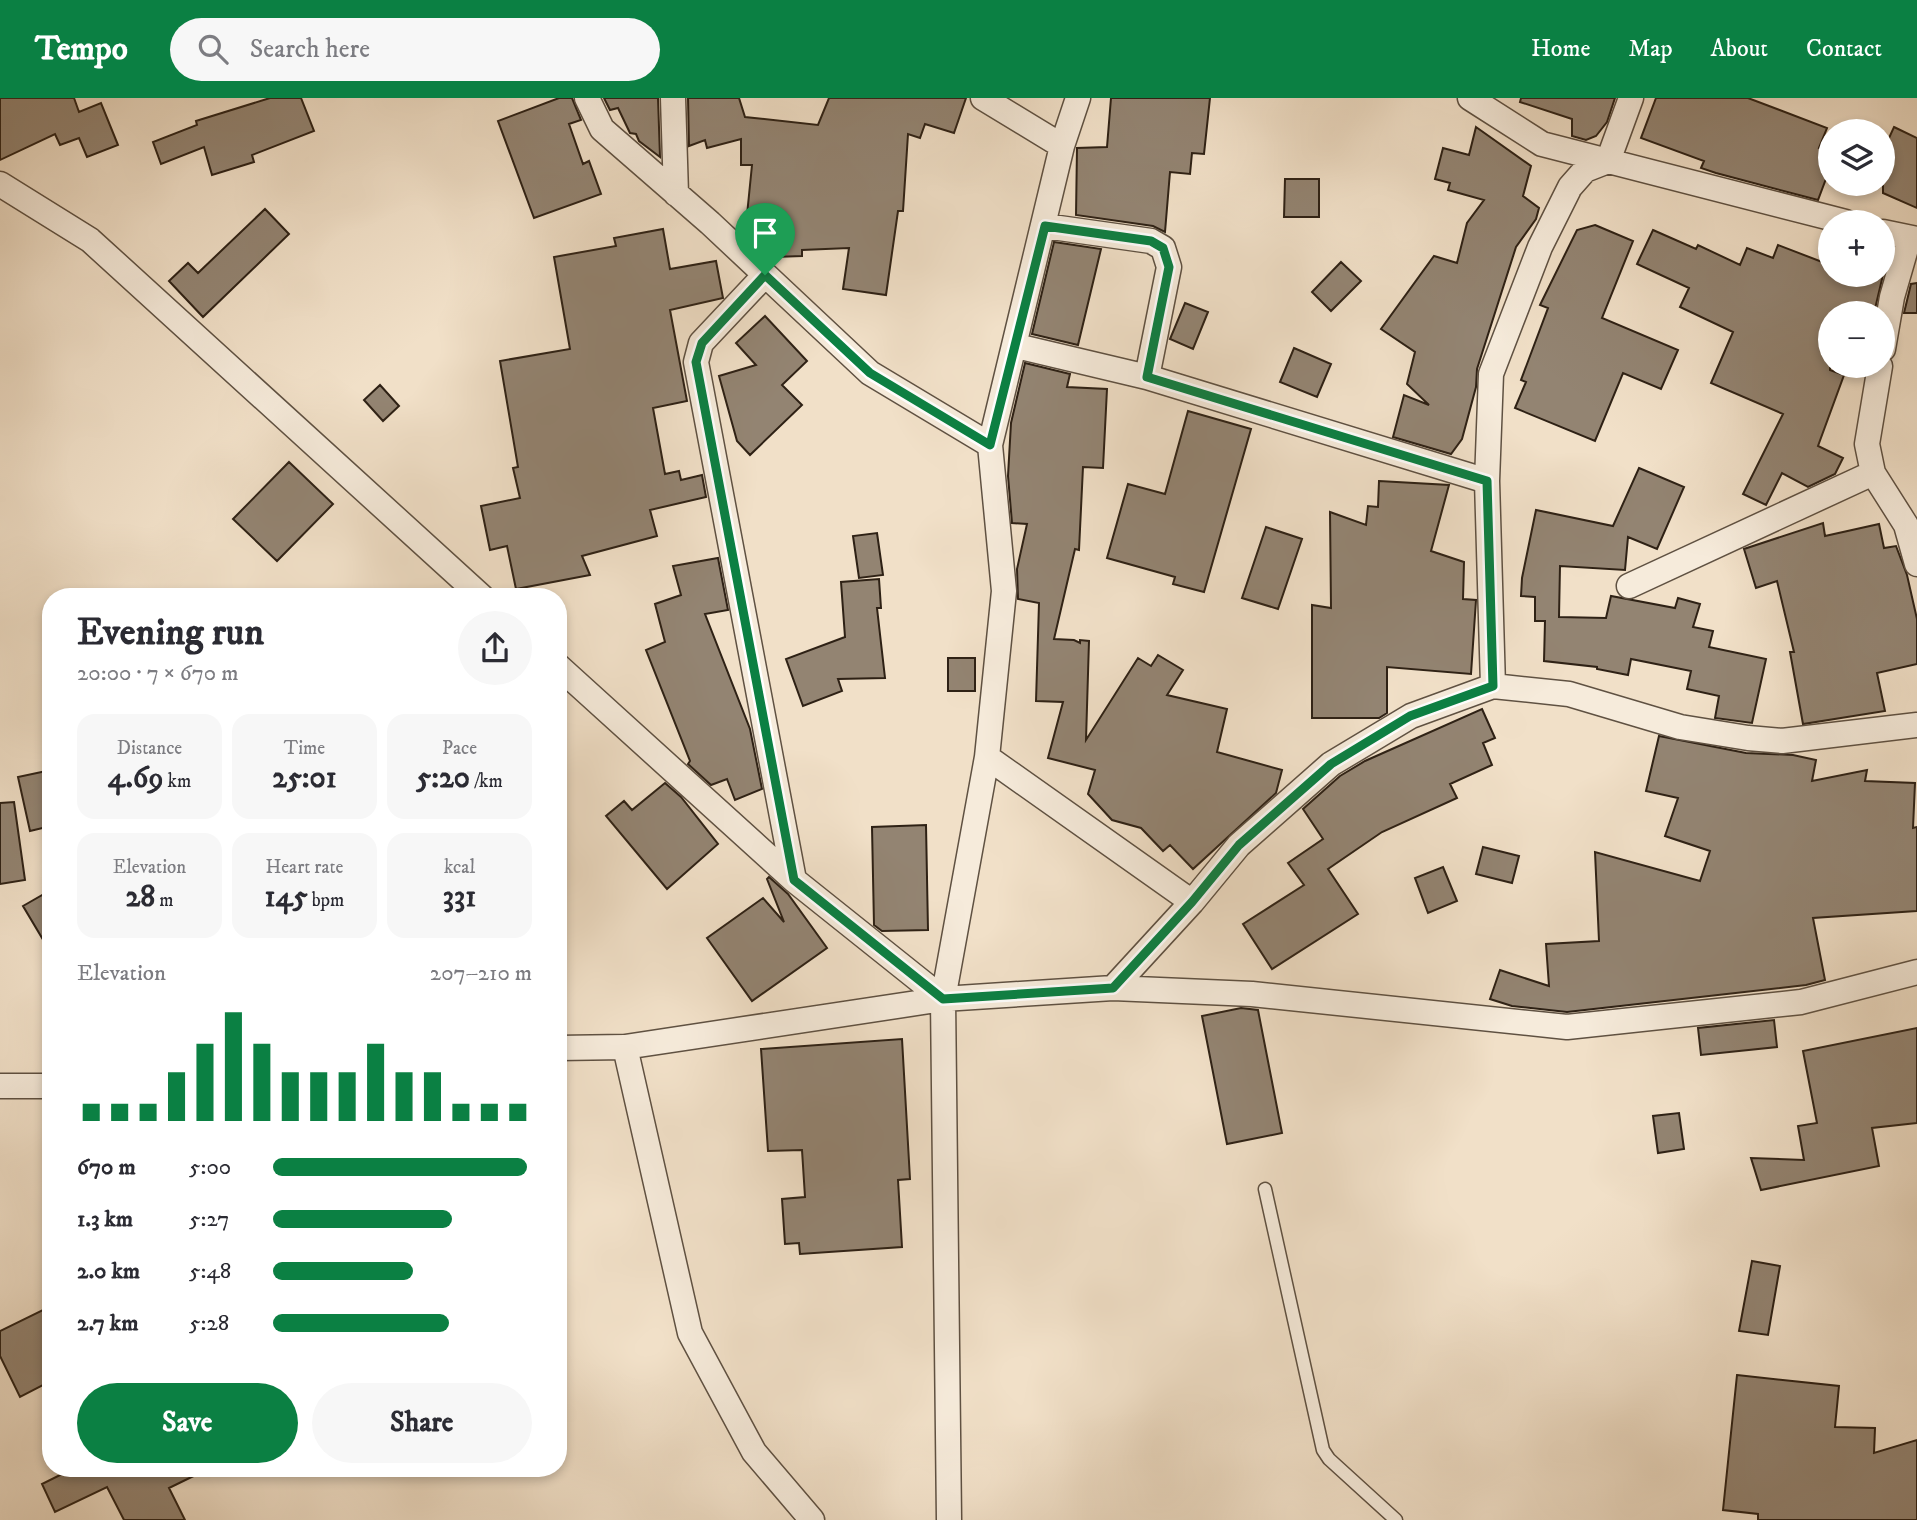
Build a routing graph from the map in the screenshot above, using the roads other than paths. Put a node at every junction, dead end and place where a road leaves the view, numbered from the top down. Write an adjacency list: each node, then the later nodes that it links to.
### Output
1 (587, 98): 10 (street)
2 (673, 98): 10 (street)
3 (984, 98): 7 (street)
4 (1078, 98): 7 (street)
5 (1470, 98): 8 (street)
6 (1631, 98): 8 (street)
7 (1062, 146): 12 (street)
8 (1608, 161): 11 (street); 22 (street)
9 (0, 184): 25 (street)
10 (676, 194): 15 (street)
11 (1818, 215)
12 (1045, 226): 17 (street); 18 (street)
13 (1895, 235): 14 (street)
14 (1913, 239): 16 (street)
15 (765, 275): 20 (street); 30 (street)
16 (1891, 301)
17 (1016, 346): 18 (street); 20 (street)
18 (1147, 377): 22 (street)
19 (1878, 378): 21 (street)
20 (990, 445): 29 (street)
21 (1873, 473): 23 (street); 24 (street)
22 (1487, 481): 27 (street)
23 (1917, 564)
24 (1629, 586)
25 (472, 588)
26 (567, 674): 30 (street)
27 (1493, 686): 28 (street); 31 (street)
28 (1917, 725)
29 (987, 757): 31 (street); 34 (street)
30 (794, 880): 34 (street)
31 (1192, 902): 33 (street)
32 (1917, 972): 33 (street)
33 (1113, 988): 34 (street)
34 (943, 999): 35 (street); 41 (street)
35 (625, 1047): 36 (street); 40 (street)
36 (567, 1049)
37 (0, 1086): 38 (street)
38 (42, 1086)
39 (1265, 1189): 42 (lane)
40 (812, 1520)
41 (949, 1520)
42 (1396, 1520)

